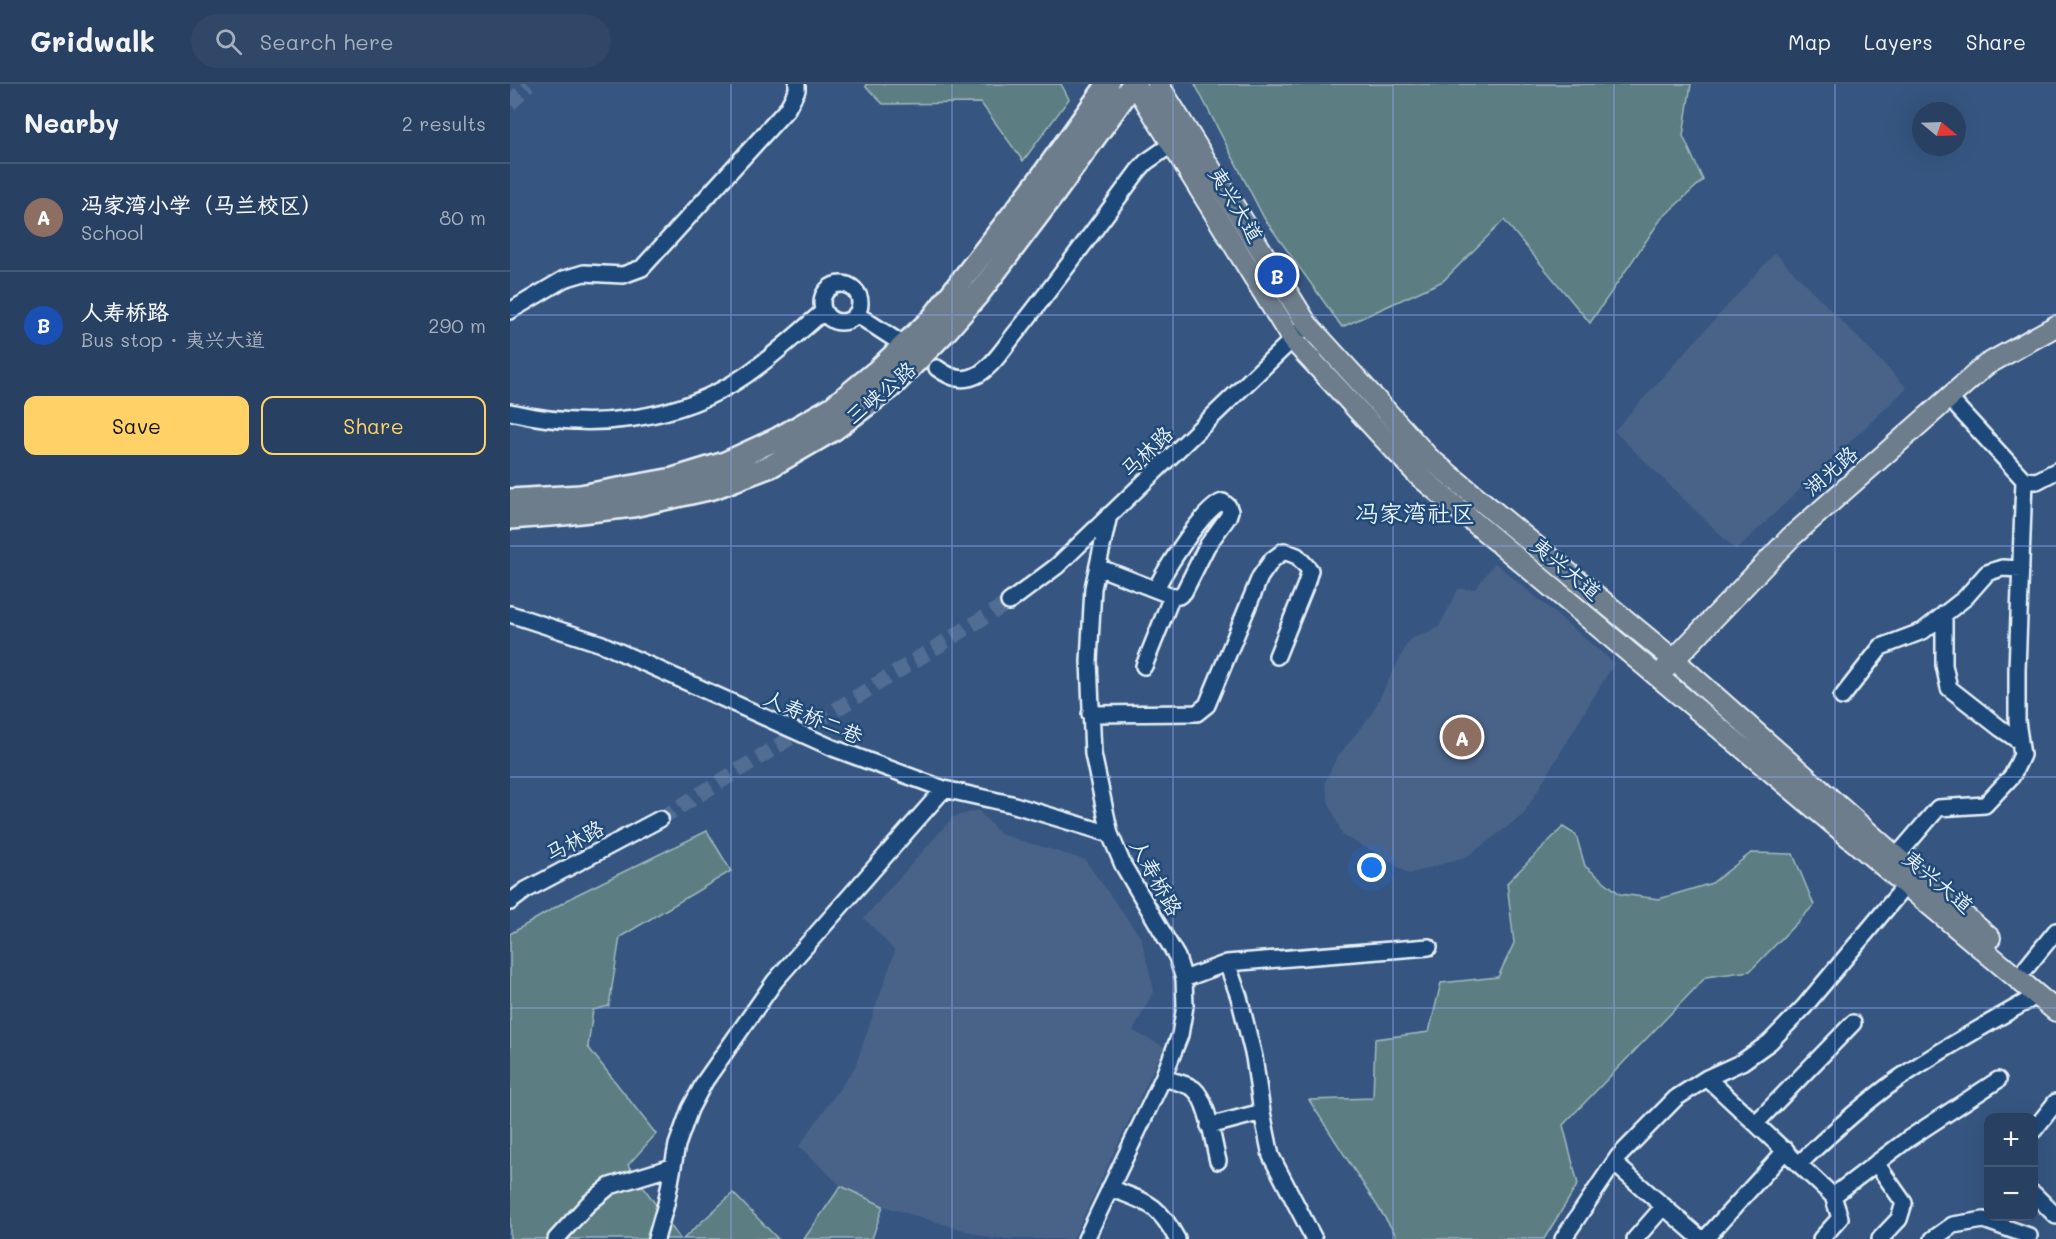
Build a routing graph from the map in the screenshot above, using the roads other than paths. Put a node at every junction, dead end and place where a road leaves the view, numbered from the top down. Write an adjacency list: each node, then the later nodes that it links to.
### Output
1 (797, 84): 7 (street)
2 (1108, 84): 6 (highway, 三峡公路)
3 (1134, 84): 5 (main road, 夷兴大道); 6 (highway, 三峡公路)
4 (1158, 84): 10 (main road, 夷兴大道)
5 (1172, 144): 12 (main road, 夷兴大道); 14 (street)
6 (1047, 187): 19 (highway, 三峡公路); 21 (highway, 三峡公路)
7 (510, 311)
8 (824, 311): 9 (street); 9 (street); 16 (street)
9 (856, 314): 13 (street)
10 (1307, 324): 12 (street, 马林路); 30 (main road, 夷兴大道)
11 (2056, 326): 15 (main road, 湖光路)
12 (1292, 339): 20 (street, 马林路); 32 (main road, 夷兴大道)
13 (896, 340)
14 (937, 368)
15 (1949, 398): 18 (street); 30 (main road, 湖光路)
16 (510, 412)
17 (2056, 471): 18 (street)
18 (2024, 480): 23 (street)
19 (510, 500)
20 (1109, 515): 22 (street, 人寿桥路); 26 (street, 马林路)
21 (510, 518)
22 (1098, 567): 24 (street); 34 (street, 人寿桥路)
23 (2021, 569): 28 (street); 35 (street)
24 (1156, 590): 25 (street); 25 (street)
25 (1172, 596): 31 (street)
26 (1009, 602)
27 (510, 614): 36 (street, 人寿桥二巷)
28 (1944, 614): 33 (street); 35 (street)
29 (1277, 656): 34 (street)
30 (1674, 660): 32 (main road, 湖光路); 39 (main road, 夷兴大道)
31 (1144, 666)
32 (1658, 676): 40 (main road, 夷兴大道)
33 (1842, 697)
34 (1090, 714): 38 (street, 人寿桥路)
35 (2019, 741): 39 (street)
36 (944, 789): 38 (street, 人寿桥二巷); 63 (street)
37 (660, 819): 41 (street, 马林路)
38 (1110, 834): 46 (street, 人寿桥路)
39 (1896, 857): 45 (main road, 夷兴大道)
40 (1906, 885): 47 (main road, 夷兴大道); 51 (street)
41 (510, 902)
42 (2056, 931): 45 (street)
43 (1429, 947): 44 (street)
44 (1227, 963): 46 (street); 54 (street)
45 (2026, 968): 47 (main road, 夷兴大道)
46 (1184, 979): 50 (street, 人寿桥路)
47 (2047, 995): 48 (main road, 夷兴大道); 61 (street)
48 (2056, 1011)
49 (1853, 1023): 55 (street)
50 (1163, 1078): 57 (street); 64 (street, 人寿桥路)
51 (1707, 1078): 55 (street); 60 (street)
52 (1998, 1080): 62 (street)
53 (2056, 1102): 56 (street)
54 (1262, 1112): 57 (street); 76 (street)
55 (1756, 1123): 58 (street)
56 (2038, 1125)
57 (1209, 1126): 59 (street)
58 (1786, 1150): 61 (street); 79 (street)
59 (1218, 1161)
60 (1614, 1163): 67 (street); 77 (street)
61 (1800, 1163): 65 (street)
62 (1876, 1163): 65 (street); 81 (street)
63 (672, 1167): 72 (street); 73 (street)
64 (1110, 1188): 74 (street, 人寿桥路); 75 (street)
65 (1833, 1196): 80 (street)
66 (2038, 1198): 69 (street)
67 (1664, 1206): 78 (street); 79 (street)
68 (1984, 1214): 82 (street)
69 (2056, 1216)
70 (2001, 1221): 71 (street)
71 (2029, 1236)
72 (556, 1239)
73 (656, 1239)
74 (1086, 1239)
75 (1177, 1239)
76 (1314, 1239)
77 (1563, 1239)
78 (1635, 1239)
79 (1703, 1239)
80 (1821, 1239)
81 (1880, 1239)
82 (1933, 1239)

